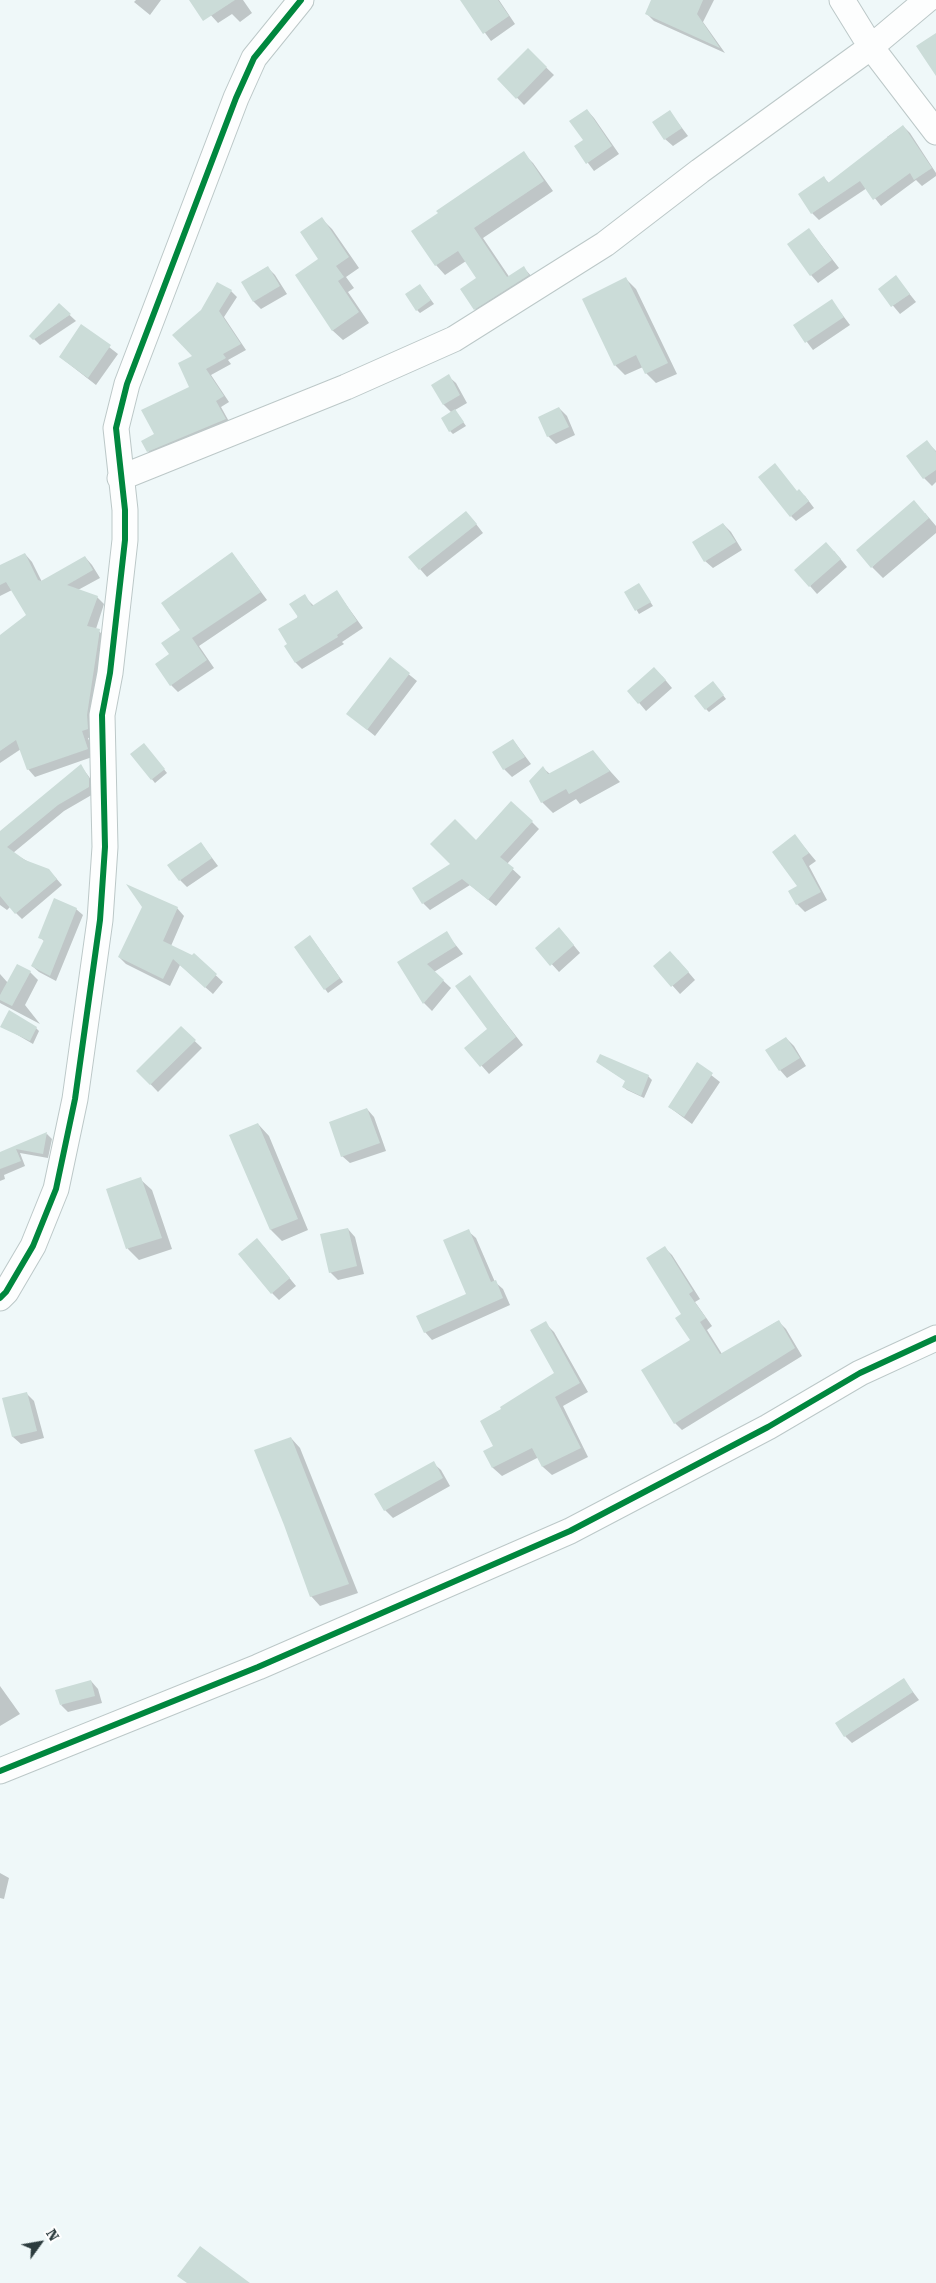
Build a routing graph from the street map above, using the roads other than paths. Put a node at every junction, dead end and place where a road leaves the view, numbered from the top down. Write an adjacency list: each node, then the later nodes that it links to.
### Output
1 (301, 0): 6 (street)
2 (842, 0): 4 (street)
3 (926, 0): 4 (street)
4 (871, 47): 5 (street); 6 (street)
5 (936, 132)
6 (120, 478): 7 (street)
7 (0, 1298)
8 (936, 1338): 9 (street)
9 (0, 1771)

